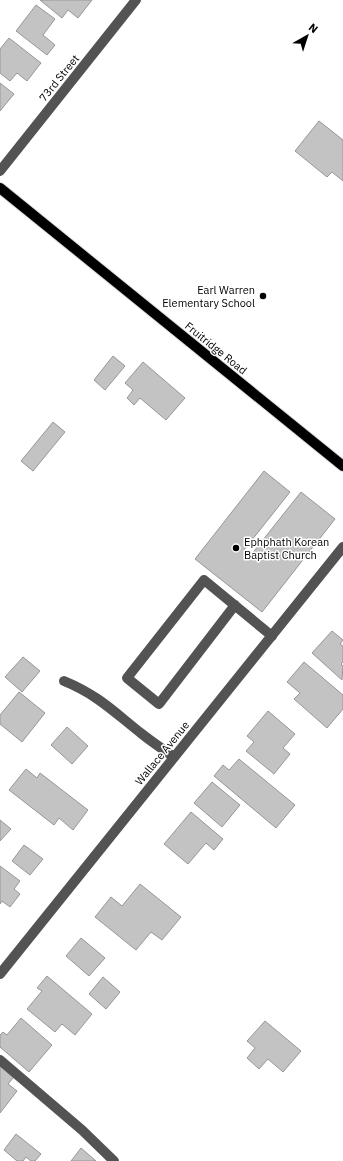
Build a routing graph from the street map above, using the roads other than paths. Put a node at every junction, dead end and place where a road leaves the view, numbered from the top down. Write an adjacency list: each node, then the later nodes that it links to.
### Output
1 (136, 0): 2 (street, 73rd Street)
2 (0, 171)
3 (0, 188): 4 (main road, Fruitridge Road)
4 (343, 466)
5 (343, 548): 7 (street, Wallace Avenue)
6 (235, 605): 6 (street); 7 (street)
7 (272, 636): 9 (street, Wallace Avenue)
8 (64, 681): 9 (street)
9 (174, 757): 10 (street, Wallace Avenue)
10 (0, 974)
11 (0, 1060): 12 (street)
12 (114, 1161)

